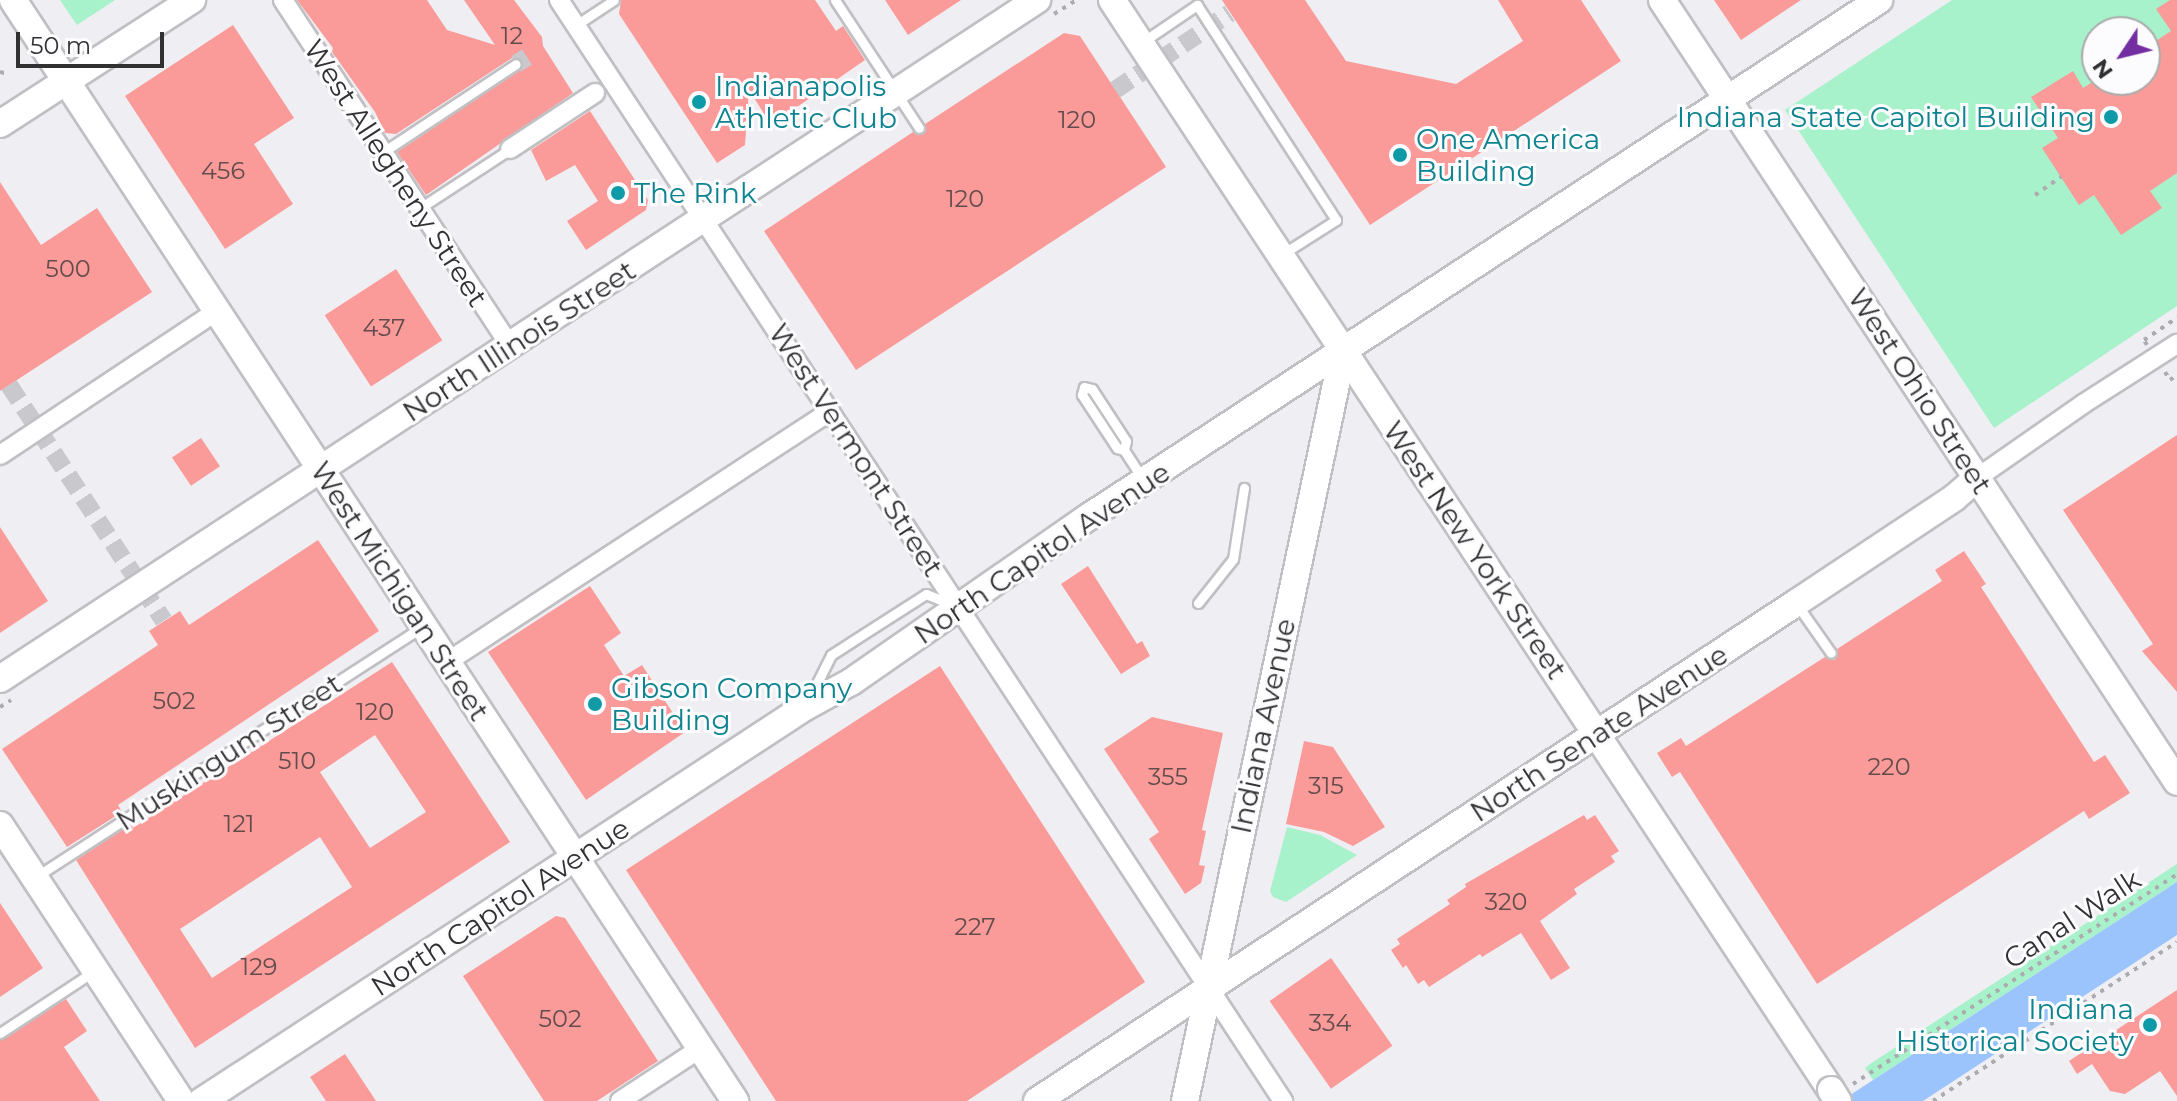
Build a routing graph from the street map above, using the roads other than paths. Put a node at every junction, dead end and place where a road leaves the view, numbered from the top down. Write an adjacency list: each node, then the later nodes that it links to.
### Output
1 (13, 0): 14 (main road, West Michigan Street)
2 (192, 0): 14 (main road)
3 (283, 0): 21 (street, West Allegheny Street)
4 (559, 0): 11 (street, West Vermont Street)
5 (614, 0): 11 (lane)
6 (835, 0): 16 (lane)
7 (1037, 0): 16 (main road, North Illinois Street)
8 (1112, 0): 12 (main road, West New York Street)
9 (1662, 0): 17 (main road, West Ohio Street)
10 (1879, 0): 17 (main road, North Capitol Avenue)
11 (576, 25): 23 (street, West Vermont Street)
12 (1140, 44): 24 (main road, West New York Street); 24 (lane)
13 (516, 64): 21 (lane)
14 (66, 81): 18 (main road); 25 (main road, West Michigan Street)
15 (595, 93): 20 (street)
16 (897, 93): 19 (lane); 23 (main road, North Illinois Street)
17 (1728, 99): 28 (main road, North Capitol Avenue); 33 (main road, West Ohio Street)
18 (0, 124)
19 (919, 128)
20 (510, 149): 22 (lane)
21 (383, 152): 22 (street, West Allegheny Street)
22 (420, 208): 27 (street, West Allegheny Street)
23 (704, 220): 27 (main road, North Illinois Street); 29 (street, West Vermont Street)
24 (1281, 255): 28 (main road, West New York Street)
25 (217, 311): 31 (street); 32 (main road, West Michigan Street)
26 (2177, 344): 33 (street, North Senate Avenue)
27 (510, 345): 32 (main road, North Illinois Street)
28 (1343, 351): 34 (main road, North Capitol Avenue); 43 (main road, West New York Street); 49 (main road, Indiana Avenue)
29 (830, 411): 38 (street, West Vermont Street); 41 (street)
30 (1124, 450): 30 (lane); 34 (lane)
31 (0, 455)
32 (322, 471): 39 (main road, West Michigan Street); 42 (main road, North Illinois Street)
33 (1977, 478): 37 (main road, North Senate Avenue); 44 (main road, West Ohio Street)
34 (1145, 481): 38 (main road, North Capitol Avenue)
35 (1244, 488): 36 (lane)
36 (1198, 603)
37 (1796, 603): 40 (lane); 43 (main road, North Senate Avenue)
38 (960, 608): 46 (main road, North Capitol Avenue); 49 (street, West Vermont Street)
39 (423, 626): 41 (main road, West Michigan Street); 47 (lane, Muskingum Street)
40 (1831, 653)
41 (447, 662): 46 (main road, West Michigan Street)
42 (0, 679)
43 (1598, 734): 49 (main road, North Senate Avenue); 52 (main road, West New York Street)
44 (2176, 776)
45 (0, 825): 47 (main road)
46 (574, 857): 51 (main road, West Michigan Street); 54 (main road, North Capitol Avenue)
47 (35, 878): 48 (main road)
48 (95, 970): 50 (lane); 53 (main road)
49 (1208, 988): 57 (main road, North Senate Avenue); 58 (main road, Indiana Avenue); 59 (street, West Vermont Street)
50 (0, 1033)
51 (701, 1048): 55 (street); 56 (main road, West Michigan Street)
52 (1839, 1093)
53 (181, 1101)
54 (202, 1101)
55 (620, 1101)
56 (735, 1101)
57 (1037, 1101)
58 (1185, 1101)
59 (1283, 1101)

